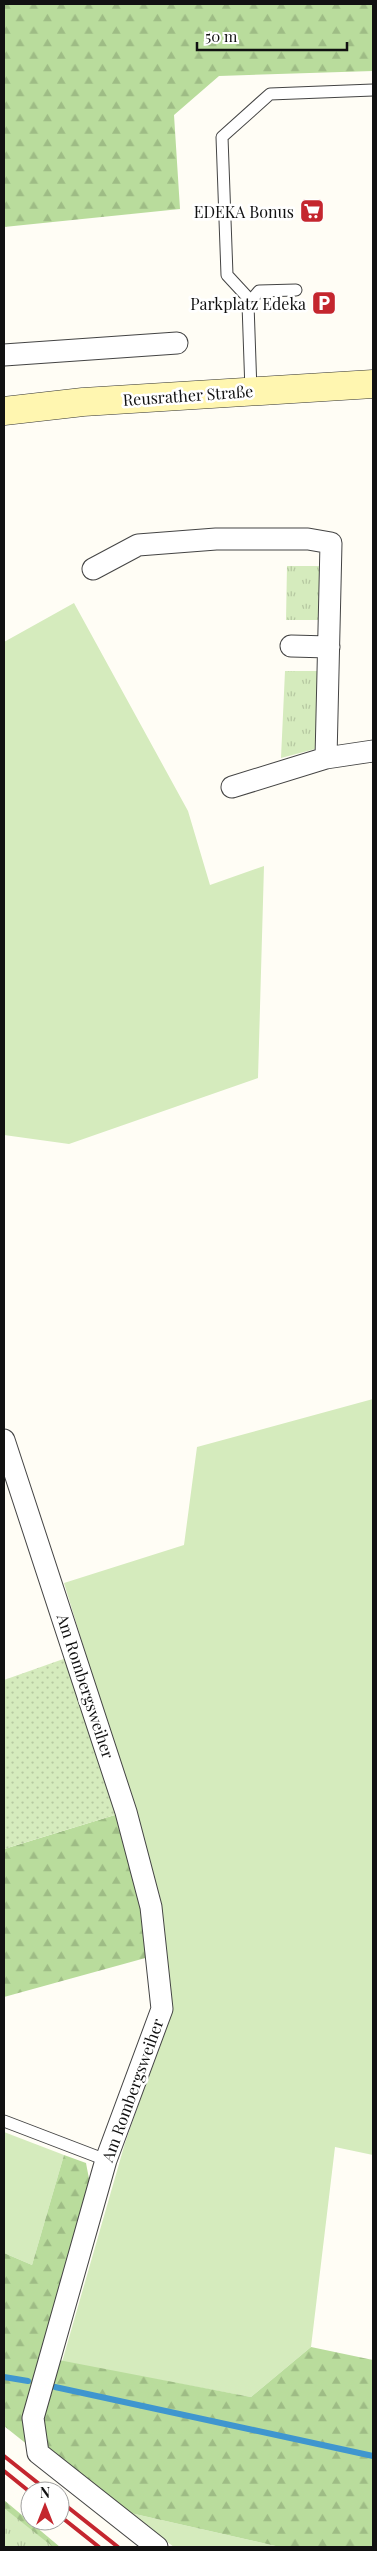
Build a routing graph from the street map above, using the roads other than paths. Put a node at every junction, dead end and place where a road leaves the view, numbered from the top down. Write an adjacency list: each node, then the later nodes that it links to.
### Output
1 (373, 90): 3 (lane)
2 (296, 290): 3 (lane)
3 (251, 301): 7 (lane)
4 (178, 343): 5 (street)
5 (4, 355)
6 (373, 384): 7 (main road, Reusrather Straße)
7 (251, 391): 8 (main road, Reusrather Straße)
8 (4, 411)
9 (93, 569): 11 (street)
10 (291, 646): 11 (street)
11 (329, 647): 13 (street)
12 (373, 751): 13 (street)
13 (326, 758): 14 (street)
14 (232, 787)
15 (4, 1440): 17 (street, Am Rombergsweiher)
16 (4, 2121): 17 (lane)
17 (106, 2160): 18 (street, Am Rombergsweiher)
18 (157, 2547)

